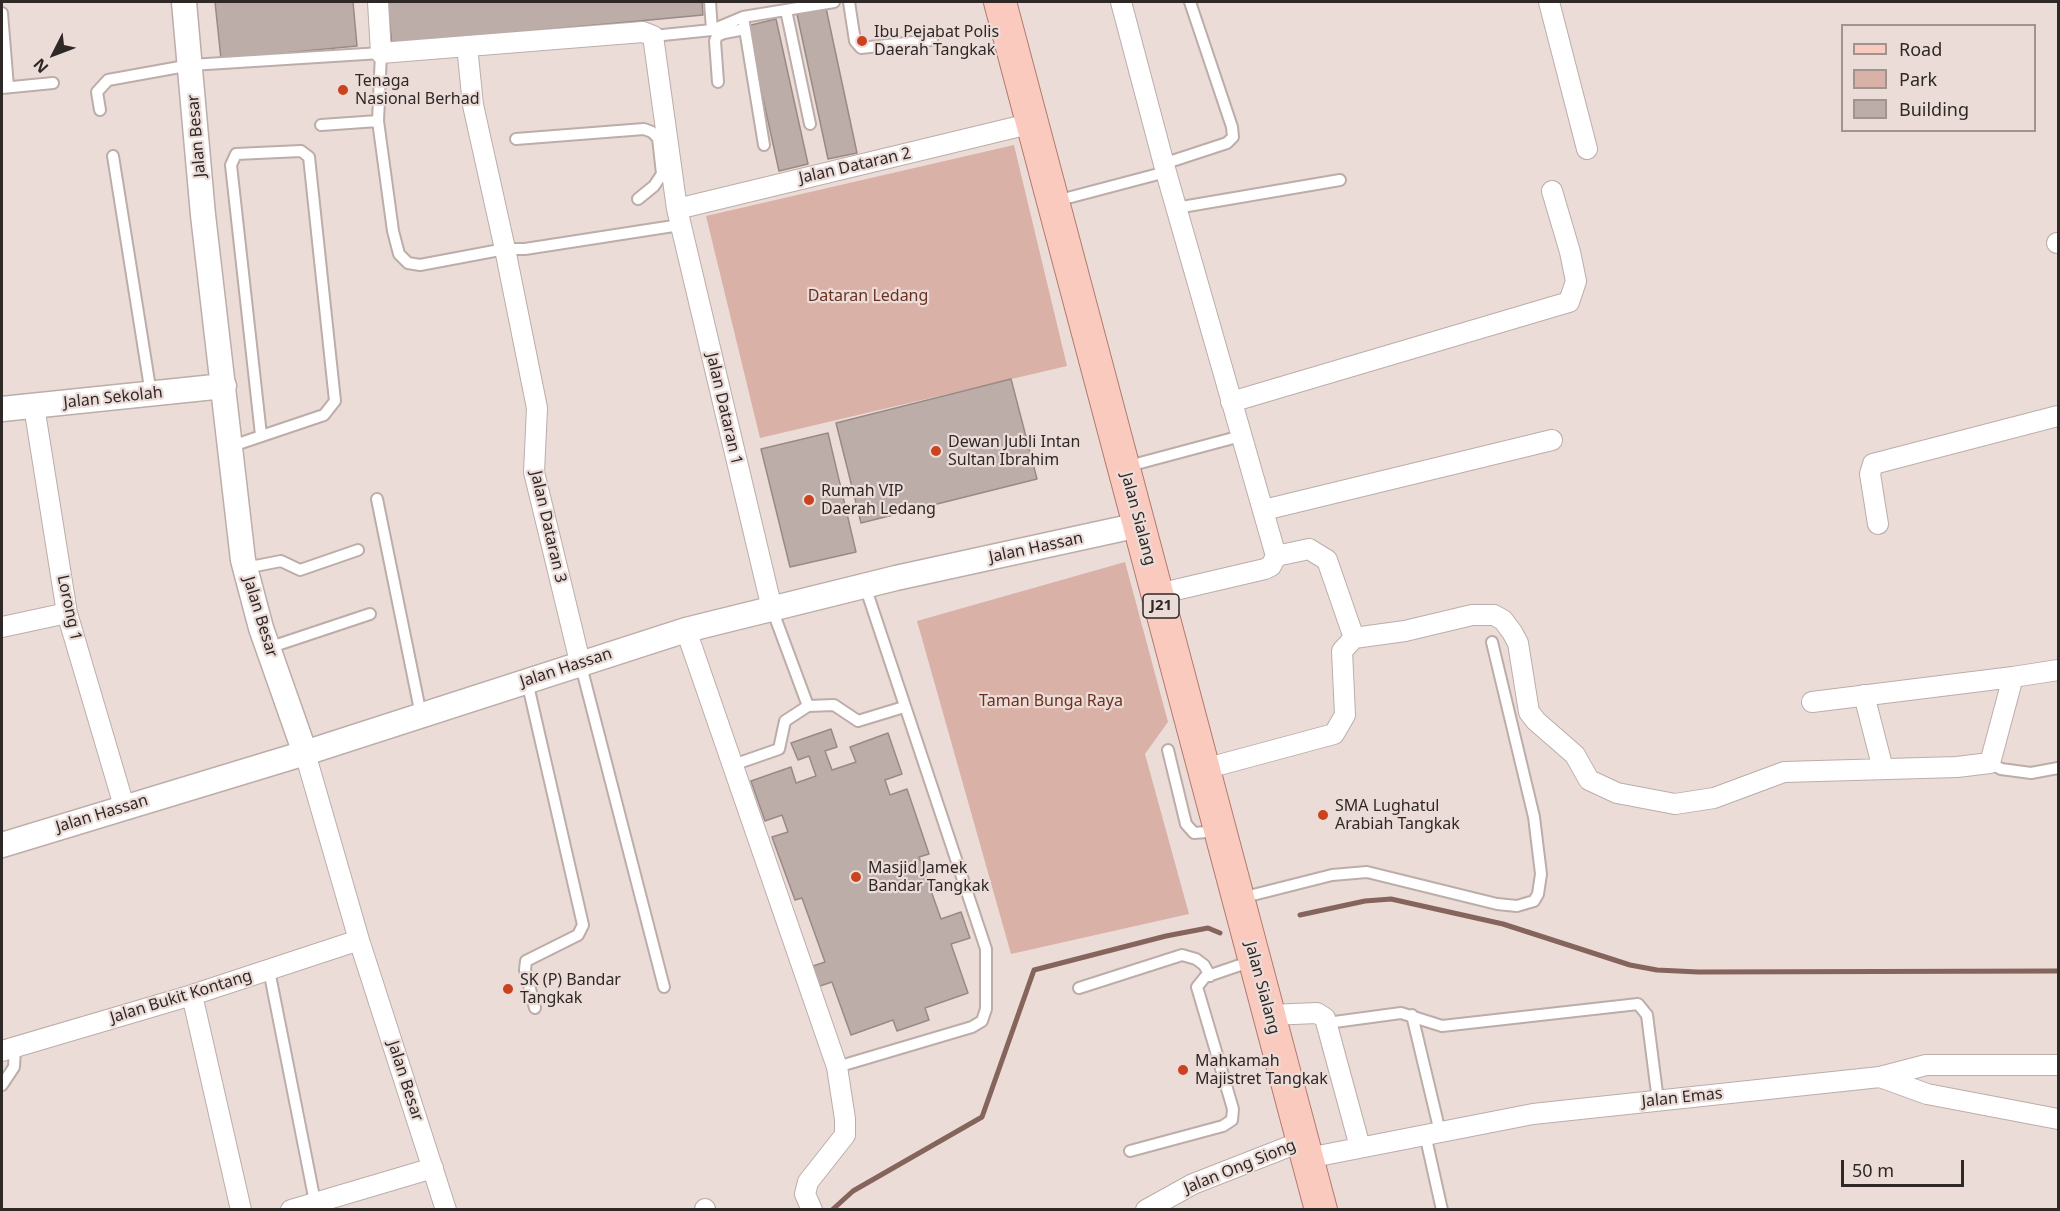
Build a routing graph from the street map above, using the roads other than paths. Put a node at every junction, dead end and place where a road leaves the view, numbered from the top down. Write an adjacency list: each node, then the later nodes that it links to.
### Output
1 (184, 2): 19 (street, Jalan Besar)
2 (378, 2): 18 (street)
3 (710, 2): 14 (lane)
4 (834, 2): 10 (lane)
5 (849, 2): 16 (lane)
6 (1000, 2): 26 (main road, Jalan Sialang / J21)
7 (1121, 2): 32 (street)
8 (1190, 2): 32 (lane)
9 (1549, 2): 30 (street)
10 (786, 10): 12 (lane); 25 (lane)
11 (2, 13): 22 (lane)
12 (743, 17): 13 (lane); 14 (lane)
13 (745, 29): 20 (lane); 29 (lane)
14 (712, 30): 15 (lane)
15 (652, 36): 17 (street); 38 (street, Jalan Dataran 1)
16 (932, 40)
17 (467, 46): 18 (street); 39 (street, Jalan Dataran 3)
18 (381, 53): 19 (lane); 24 (lane)
19 (191, 65): 23 (lane); 40 (street, Jalan Besar)
20 (718, 82)
21 (53, 83): 22 (lane)
22 (5, 88)
23 (100, 110)
24 (378, 121): 27 (lane); 39 (lane)
25 (810, 123)
26 (1033, 123): 36 (main road, Jalan Sialang / J21); 38 (street, Jalan Dataran 2)
27 (321, 125)
28 (516, 139): 35 (lane)
29 (764, 145)
30 (1587, 149)
31 (113, 156): 41 (lane)
32 (1165, 168): 36 (lane); 37 (street)
33 (1340, 180): 37 (lane)
34 (1552, 191): 42 (street)
35 (638, 199)
36 (1053, 202): 50 (main road, Jalan Sialang / J21)
37 (1176, 208): 42 (street)
38 (679, 217): 39 (lane); 60 (street, Jalan Dataran 1)
39 (506, 249): 68 (street, Jalan Dataran 3)
40 (224, 386): 41 (street, Jalan Sekolah); 49 (street, Jalan Besar)
41 (151, 394): 43 (street, Jalan Sekolah)
42 (1231, 402): 47 (street)
43 (34, 406): 44 (street, Jalan Sekolah); 61 (street, Lorong 1)
44 (2, 409)
45 (2058, 416): 53 (street)
46 (261, 435): 46 (lane); 49 (lane)
47 (1241, 436): 50 (lane); 52 (street)
48 (1552, 440): 52 (street)
49 (230, 447): 57 (street, Jalan Besar)
50 (1124, 468): 54 (main road, Jalan Sialang / J21)
51 (377, 499): 76 (lane)
52 (1267, 519): 56 (street)
53 (1878, 524)
54 (1139, 525): 58 (street, Jalan Hassan); 59 (main road, Jalan Sialang / J21)
55 (358, 550): 57 (lane)
56 (1276, 556): 59 (street); 65 (street)
57 (245, 568): 67 (street, Jalan Besar)
58 (865, 586): 60 (street, Jalan Hassan); 75 (lane)
59 (1158, 594): 82 (main road, Jalan Sialang / J21)
60 (772, 609): 64 (street, Jalan Hassan); 74 (lane)
61 (67, 613): 63 (street); 84 (street, Lorong 1)
62 (370, 614): 67 (lane)
63 (2, 627)
64 (686, 630): 68 (street, Jalan Hassan); 80 (street)
65 (1354, 638): 82 (street); 83 (street)
66 (1492, 642): 87 (lane)
67 (268, 648): 78 (street, Jalan Besar)
68 (580, 662): 71 (street, Jalan Hassan); 92 (lane)
69 (2058, 670): 70 (street)
70 (2013, 677): 72 (street); 79 (street)
71 (527, 680): 76 (street, Jalan Hassan); 95 (lane)
72 (1864, 696): 73 (street); 83 (street)
73 (1812, 702)
74 (807, 706): 75 (lane); 80 (lane)
75 (904, 707): 101 (lane)
76 (421, 715): 78 (street, Jalan Hassan)
77 (1168, 750): 85 (lane)
78 (305, 753): 84 (street, Jalan Hassan); 88 (street, Jalan Besar)
79 (1990, 763): 81 (lane); 83 (street)
80 (733, 765): 101 (street)
81 (2058, 768)
82 (1204, 769): 85 (main road, Jalan Sialang / J21)
83 (1883, 769)
84 (124, 806): 86 (street, Jalan Hassan)
85 (1221, 830): 87 (main road, Jalan Sialang / J21)
86 (2, 845)
87 (1239, 898): 89 (main road, Jalan Sialang / J21)
88 (359, 940): 90 (street, Jalan Bukit Kontang); 110 (street, Jalan Besar)
89 (1255, 960): 91 (lane); 96 (main road, Jalan Sialang / J21)
90 (269, 970): 94 (street, Jalan Bukit Kontang); 111 (lane)
91 (1210, 976): 93 (lane); 109 (lane)
92 (664, 987)
93 (1079, 988)
94 (192, 994): 99 (street, Jalan Bukit Kontang); 113 (street)
95 (536, 1008)
96 (1270, 1015): 98 (street); 108 (main road, Jalan Sialang / J21)
97 (1412, 1015): 98 (lane); 104 (lane); 106 (lane)
98 (1327, 1023): 107 (street)
99 (8, 1049): 103 (lane)
100 (2058, 1065): 102 (street, Jalan Emas)
101 (837, 1067): 116 (street)
102 (1880, 1077): 104 (street, Jalan Emas); 105 (street)
103 (2, 1085)
104 (1658, 1101): 106 (street, Jalan Emas)
105 (2058, 1119)
106 (1433, 1133): 107 (street, Jalan Emas); 118 (lane)
107 (1360, 1147): 108 (street, Jalan Emas)
108 (1305, 1149): 112 (street, Jalan Ong Siong); 117 (main road, Jalan Sialang / J21)
109 (1130, 1151)
110 (433, 1168): 111 (street); 115 (street, Jalan Besar)
111 (315, 1202): 114 (street)
112 (1152, 1208)
113 (241, 1209)
114 (291, 1209)
115 (446, 1209)
116 (812, 1209)
117 (1321, 1209)
118 (1442, 1209)

